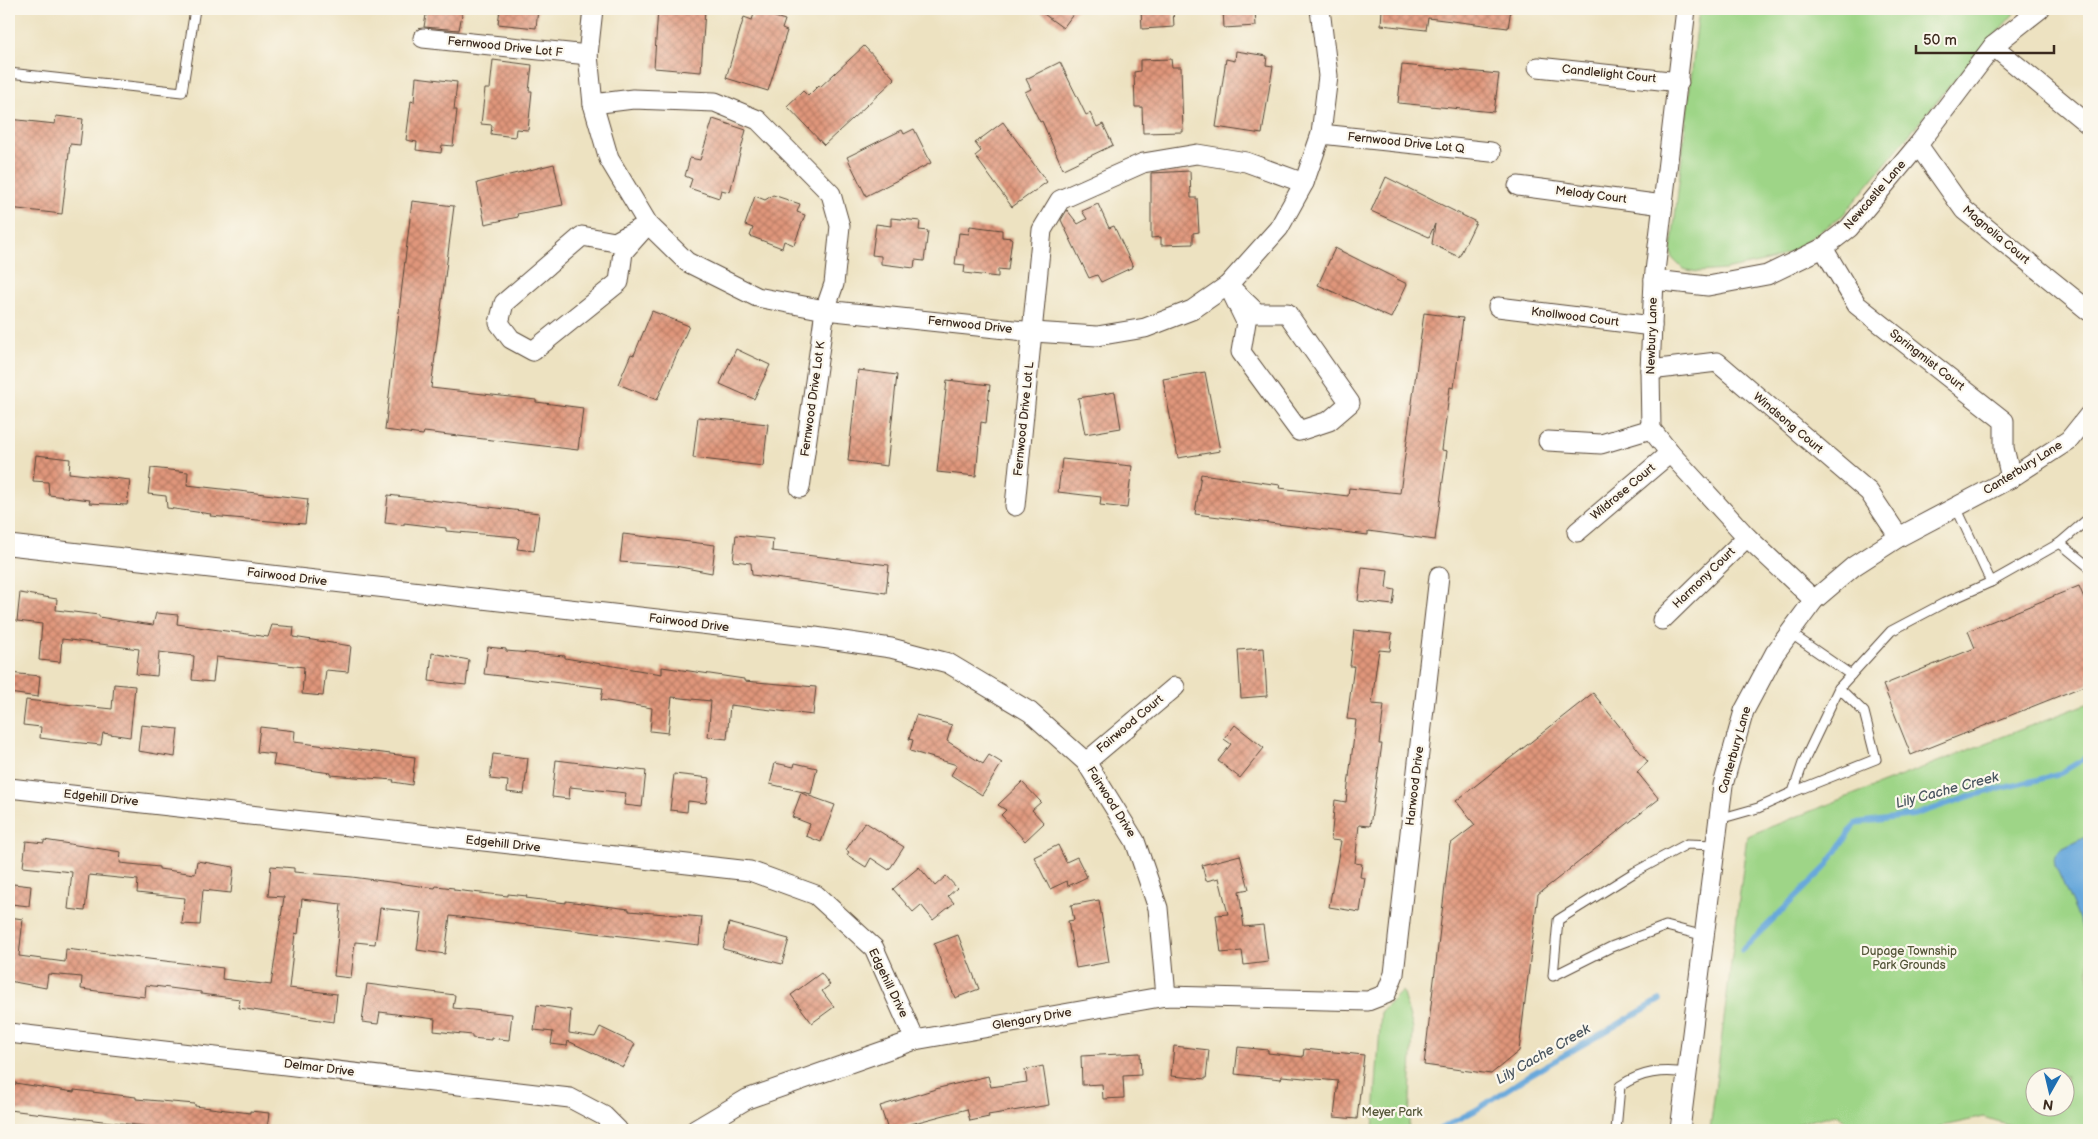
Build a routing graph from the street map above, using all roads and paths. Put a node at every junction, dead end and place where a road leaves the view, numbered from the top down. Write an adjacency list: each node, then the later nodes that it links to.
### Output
1 (195, 9): 10 (lane)
2 (593, 9): 8 (street, Fernwood Drive)
3 (1320, 9): 14 (street, Fernwood Drive)
4 (1686, 9): 11 (street, Newbury Lane)
5 (2040, 9): 7 (street, Newcastle Lane)
6 (423, 38): 8 (street, Fernwood Drive Lot F)
7 (1993, 46): 13 (street); 15 (street, Newcastle Lane)
8 (588, 55): 12 (street, Fernwood Drive)
9 (1538, 67): 11 (street, Candlelight Court)
10 (9, 73)
11 (1679, 82): 19 (street, Newbury Lane)
12 (593, 104): 20 (street, Fernwood Drive); 25 (street, Fernwood Drive Lot K)
13 (2089, 125)
14 (1321, 134): 16 (street, Fernwood Drive Lot Q); 17 (street, Fernwood Drive)
15 (1918, 145): 21 (street, Newcastle Lane); 26 (street, Magnolia Court)
16 (1491, 152)
17 (1304, 183): 23 (street, Fernwood Drive); 28 (street, Fernwood Drive Lot L)
18 (1518, 186): 19 (street, Melody Court)
19 (1663, 205): 22 (street, Newbury Lane)
20 (648, 224): 20 (street); 25 (street, Fernwood Drive)
21 (1823, 248): 22 (street, Newcastle Lane); 34 (street, Springmist Court)
22 (1654, 280): 27 (street, Newbury Lane)
23 (1228, 285): 23 (street); 28 (street, Fernwood Drive)
24 (1498, 307): 27 (street, Knollwood Court)
25 (825, 310): 28 (street, Fernwood Drive); 35 (street, Fernwood Drive Lot K)
26 (2089, 311)
27 (1652, 326): 29 (street, Newbury Lane)
28 (1033, 332): 36 (street, Fernwood Drive Lot L)
29 (1650, 370): 31 (street, Newbury Lane); 41 (street, Windsong Court)
30 (2089, 415): 34 (street, Canterbury Lane)
31 (1651, 429): 32 (street); 33 (street)
32 (1548, 441)
33 (1670, 453): 39 (street, Wildrose Court); 40 (street)
34 (2011, 478): 37 (street, Canterbury Lane)
35 (800, 488)
36 (1015, 506)
37 (1956, 507): 41 (street, Canterbury Lane); 46 (lane)
38 (2089, 518): 42 (lane)
39 (1577, 532)
40 (1747, 537): 47 (street); 48 (street, Harmony Court)
41 (1899, 537): 47 (street, Canterbury Lane)
42 (2060, 543): 44 (lane); 46 (lane)
43 (9, 545): 53 (street, Fairwood Drive)
44 (2089, 567)
45 (1440, 576): 59 (street, Harwood Drive)
46 (1991, 582): 50 (lane)
47 (1814, 600): 49 (street, Canterbury Lane)
48 (1662, 620)
49 (1790, 633): 50 (lane); 56 (street, Canterbury Lane)
50 (1851, 675): 52 (lane)
51 (1175, 686): 53 (street, Fairwood Court)
52 (1839, 688): 55 (lane); 55 (lane)
53 (1086, 762): 60 (street, Fairwood Drive)
54 (9, 788): 62 (street, Edgehill Drive)
55 (1793, 792): 56 (lane)
56 (1719, 819): 57 (street, Canterbury Lane)
57 (1716, 845): 58 (street, Canterbury Lane); 58 (lane)
58 (1705, 936): 63 (street, Canterbury Lane)
59 (1386, 994): 60 (street, Glengary Drive)
60 (1166, 996): 62 (street, Glengary Drive)
61 (9, 1033): 64 (street, Delmar Drive)
62 (915, 1040): 65 (street, Glengary Drive)
63 (1687, 1073): 66 (lane); 67 (street, Canterbury Lane)
64 (618, 1130)
65 (695, 1130)
66 (1616, 1130)
67 (1680, 1130)
68 (1976, 1130): 69 (lane)
69 (1983, 1130)

